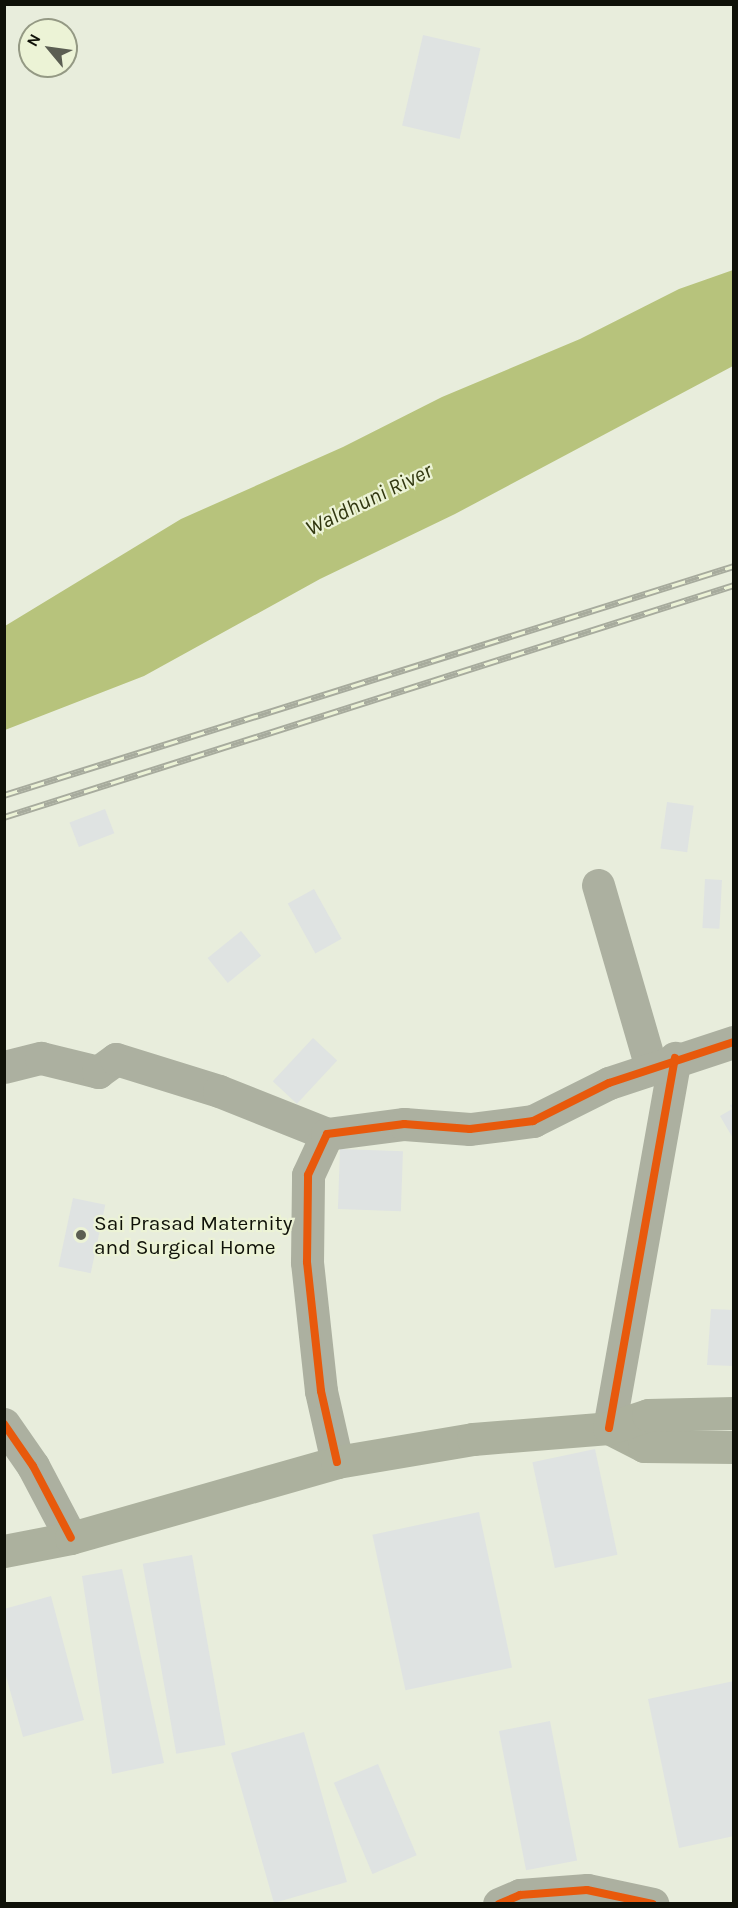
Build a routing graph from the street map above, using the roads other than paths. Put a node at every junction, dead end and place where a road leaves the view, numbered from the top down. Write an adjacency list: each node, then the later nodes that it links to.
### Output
1 (598, 885): 3 (street)
2 (734, 1042): 3 (street)
3 (663, 1063): 5 (street); 8 (street)
4 (4, 1067): 5 (street)
5 (327, 1134): 10 (street)
6 (734, 1413): 8 (main road)
7 (4, 1424): 11 (street)
8 (609, 1428): 9 (main road); 10 (main road)
9 (734, 1447)
10 (337, 1462): 11 (main road)
11 (71, 1538): 12 (main road)
12 (4, 1551)
13 (499, 1904): 14 (street)
14 (653, 1904)

